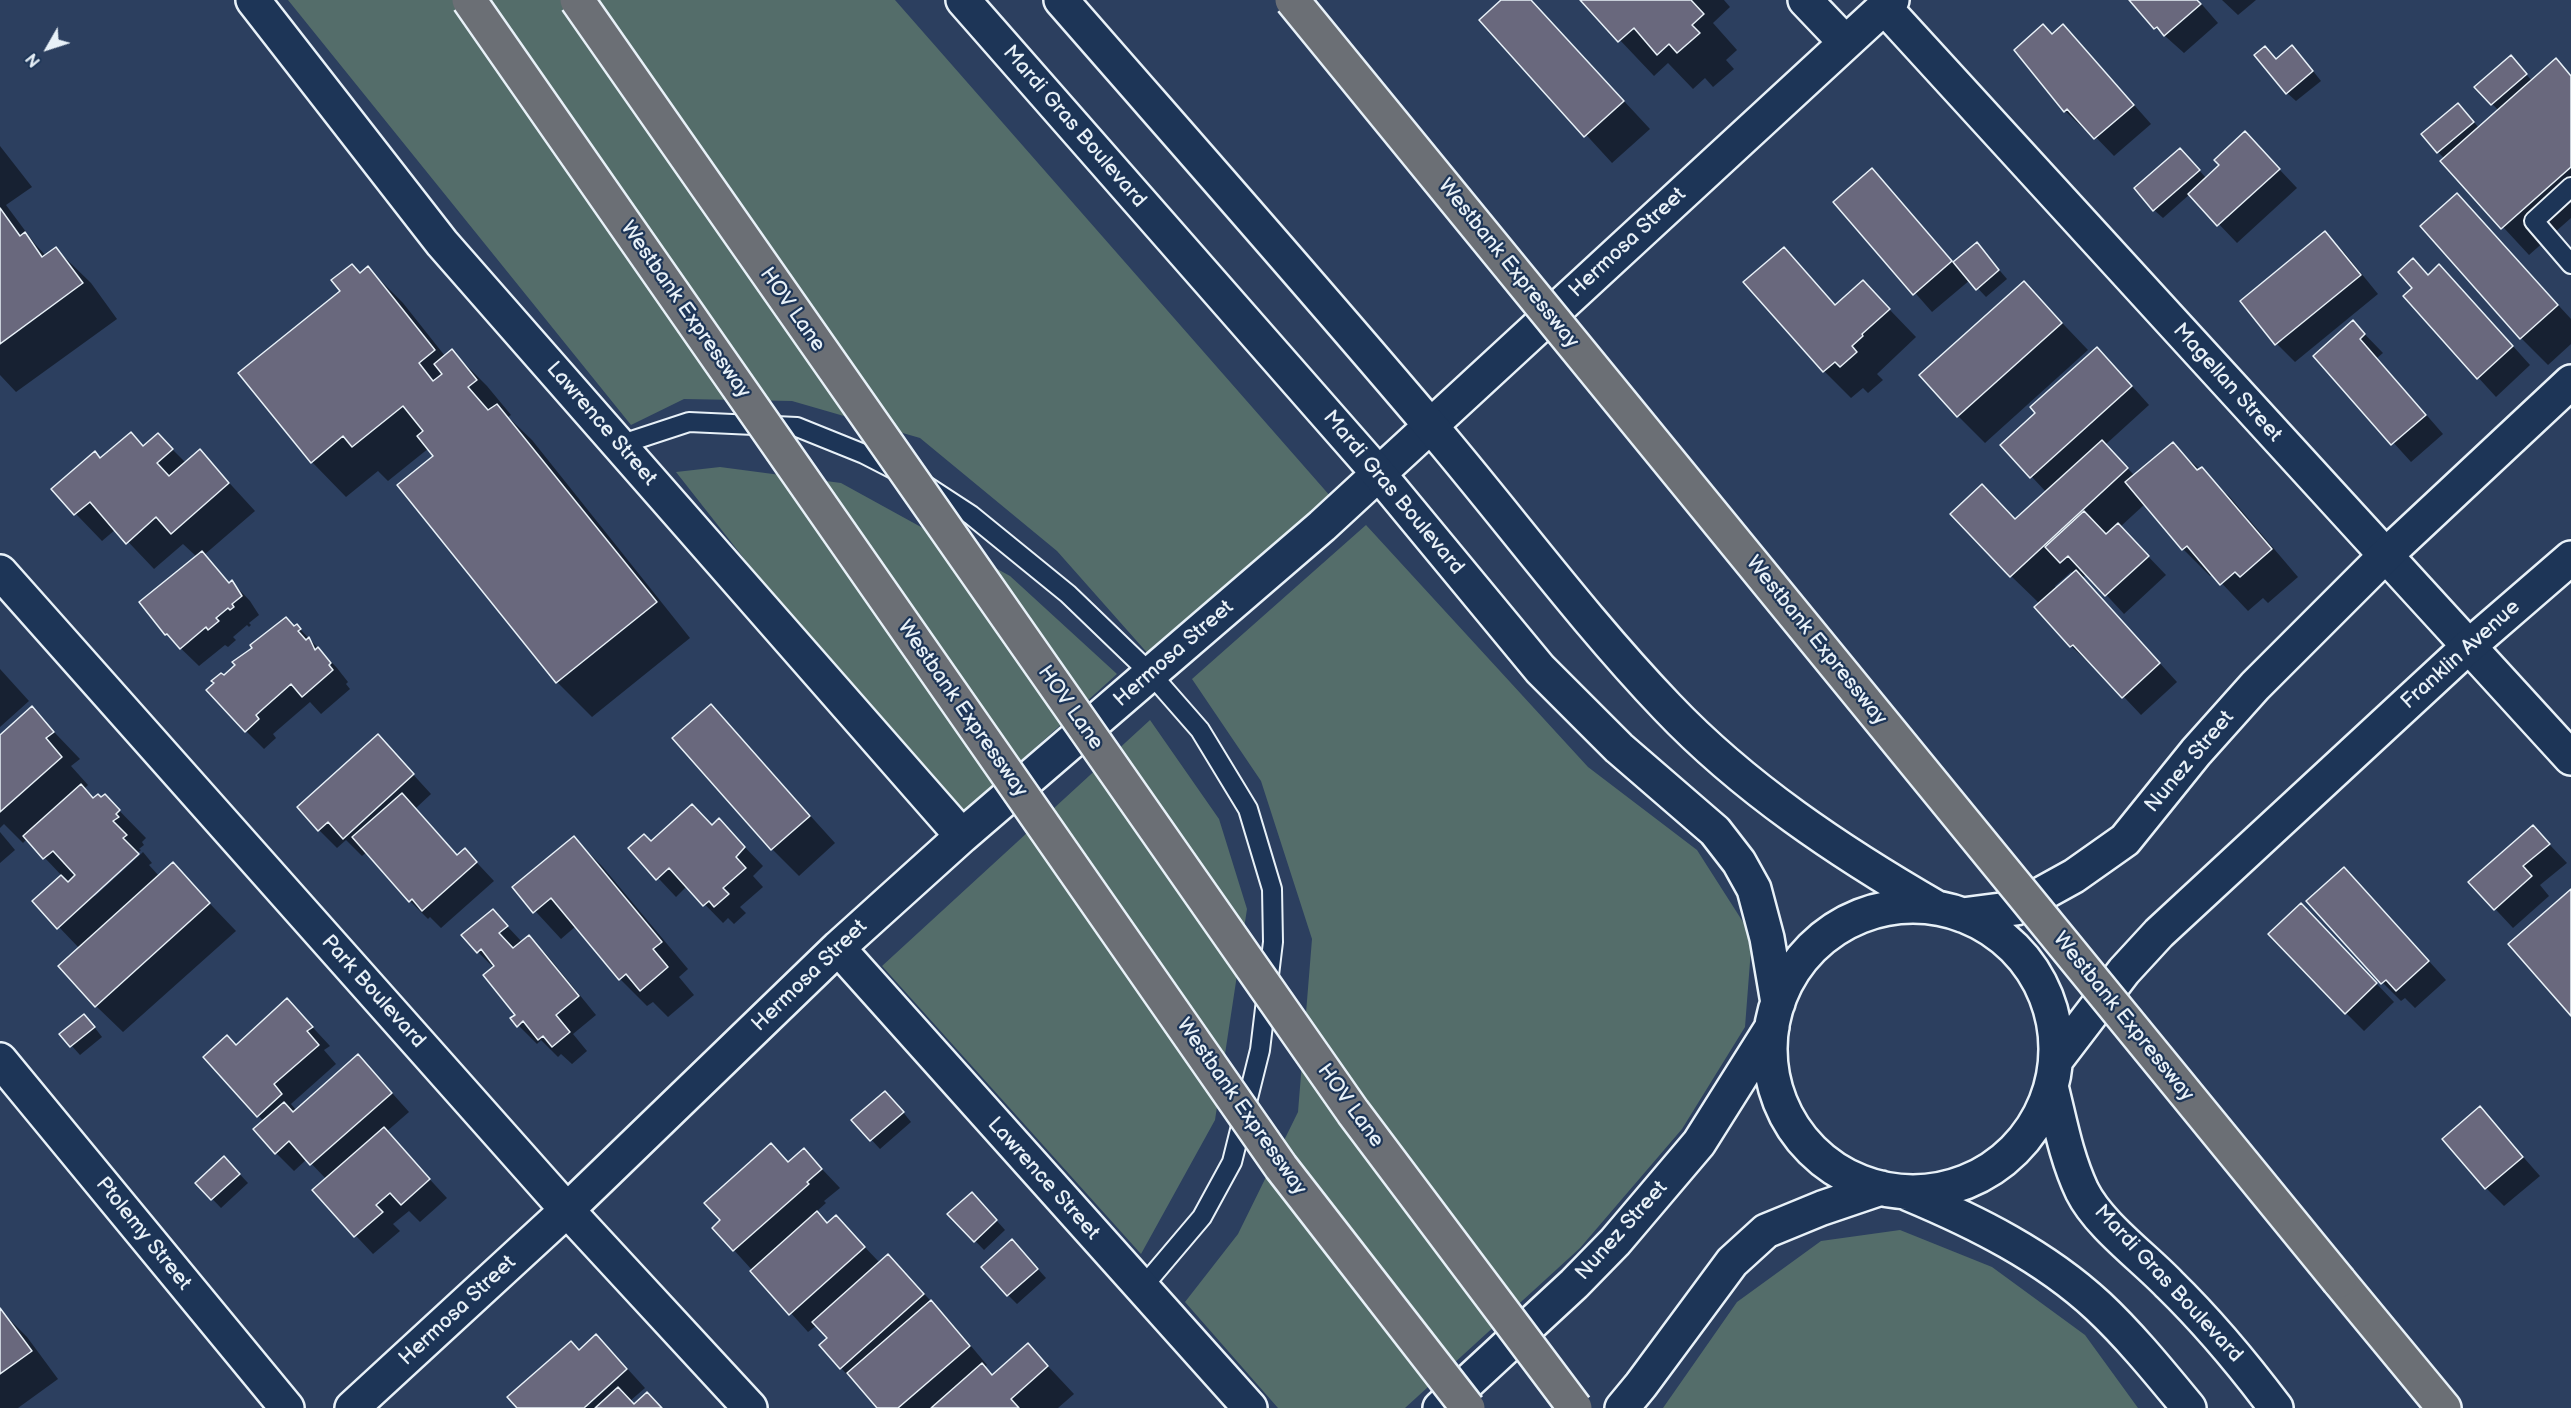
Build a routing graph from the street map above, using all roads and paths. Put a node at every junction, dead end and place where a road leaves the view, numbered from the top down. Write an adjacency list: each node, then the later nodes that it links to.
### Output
1 (253, 0): 14 (street, Lawrence Street)
2 (469, 0): 36 (highway, Westbank Expressway, bridge)
3 (577, 0): 37 (highway, HOV Lane, bridge)
4 (963, 0): 15 (street, Mardi Gras Boulevard)
5 (1061, 0): 13 (street)
6 (1292, 0): 41 (highway, Westbank Expressway, bridge)
7 (1805, 0): 9 (street)
8 (1888, 3): 9 (street, Hermosa Street); 16 (street, Magellan Street)
9 (1845, 42): 13 (street, Hermosa Street)
10 (2571, 188): 11 (lane)
11 (2571, 264)
12 (2571, 382): 16 (street)
13 (1430, 426): 15 (street, Hermosa Street); 23 (street)
14 (619, 445): 20 (lane); 22 (street, Lawrence Street)
15 (1378, 473): 20 (street, Hermosa Street); 25 (street, Mardi Gras Boulevard)
16 (2385, 556): 19 (street, Magellan Street); 23 (street, Nunez Street)
17 (2571, 558): 19 (street, Franklin Avenue)
18 (0, 572): 29 (street, Park Boulevard)
19 (2468, 647): 21 (street, Magellan Street); 27 (street, Franklin Avenue)
20 (1151, 674): 22 (street, Hermosa Street); 30 (lane)
21 (2571, 758)
22 (962, 836): 24 (street, Hermosa Street)
23 (1950, 912): 25 (street, Nunez Street); 27 (street, Mardi Gras Boulevard)
24 (838, 948): 29 (street, Hermosa Street); 30 (street, Lawrence Street)
25 (1775, 1015): 28 (street, Mardi Gras Boulevard); 35 (street, Nunez Street)
26 (0, 1060): 31 (street, Ptolemy Street)
27 (2054, 1073): 28 (street); 40 (street, Mardi Gras Boulevard)
28 (1893, 1190): 38 (street); 39 (street)
29 (567, 1210): 32 (street, Hermosa Street); 33 (street, Park Boulevard)
30 (1141, 1288): 34 (street, Lawrence Street)
31 (287, 1408)
32 (352, 1408)
33 (750, 1408)
34 (1250, 1408)
35 (1440, 1408)
36 (1468, 1408)
37 (1575, 1408)
38 (1622, 1408)
39 (2189, 1408)
40 (2276, 1408)
41 (2444, 1408)

